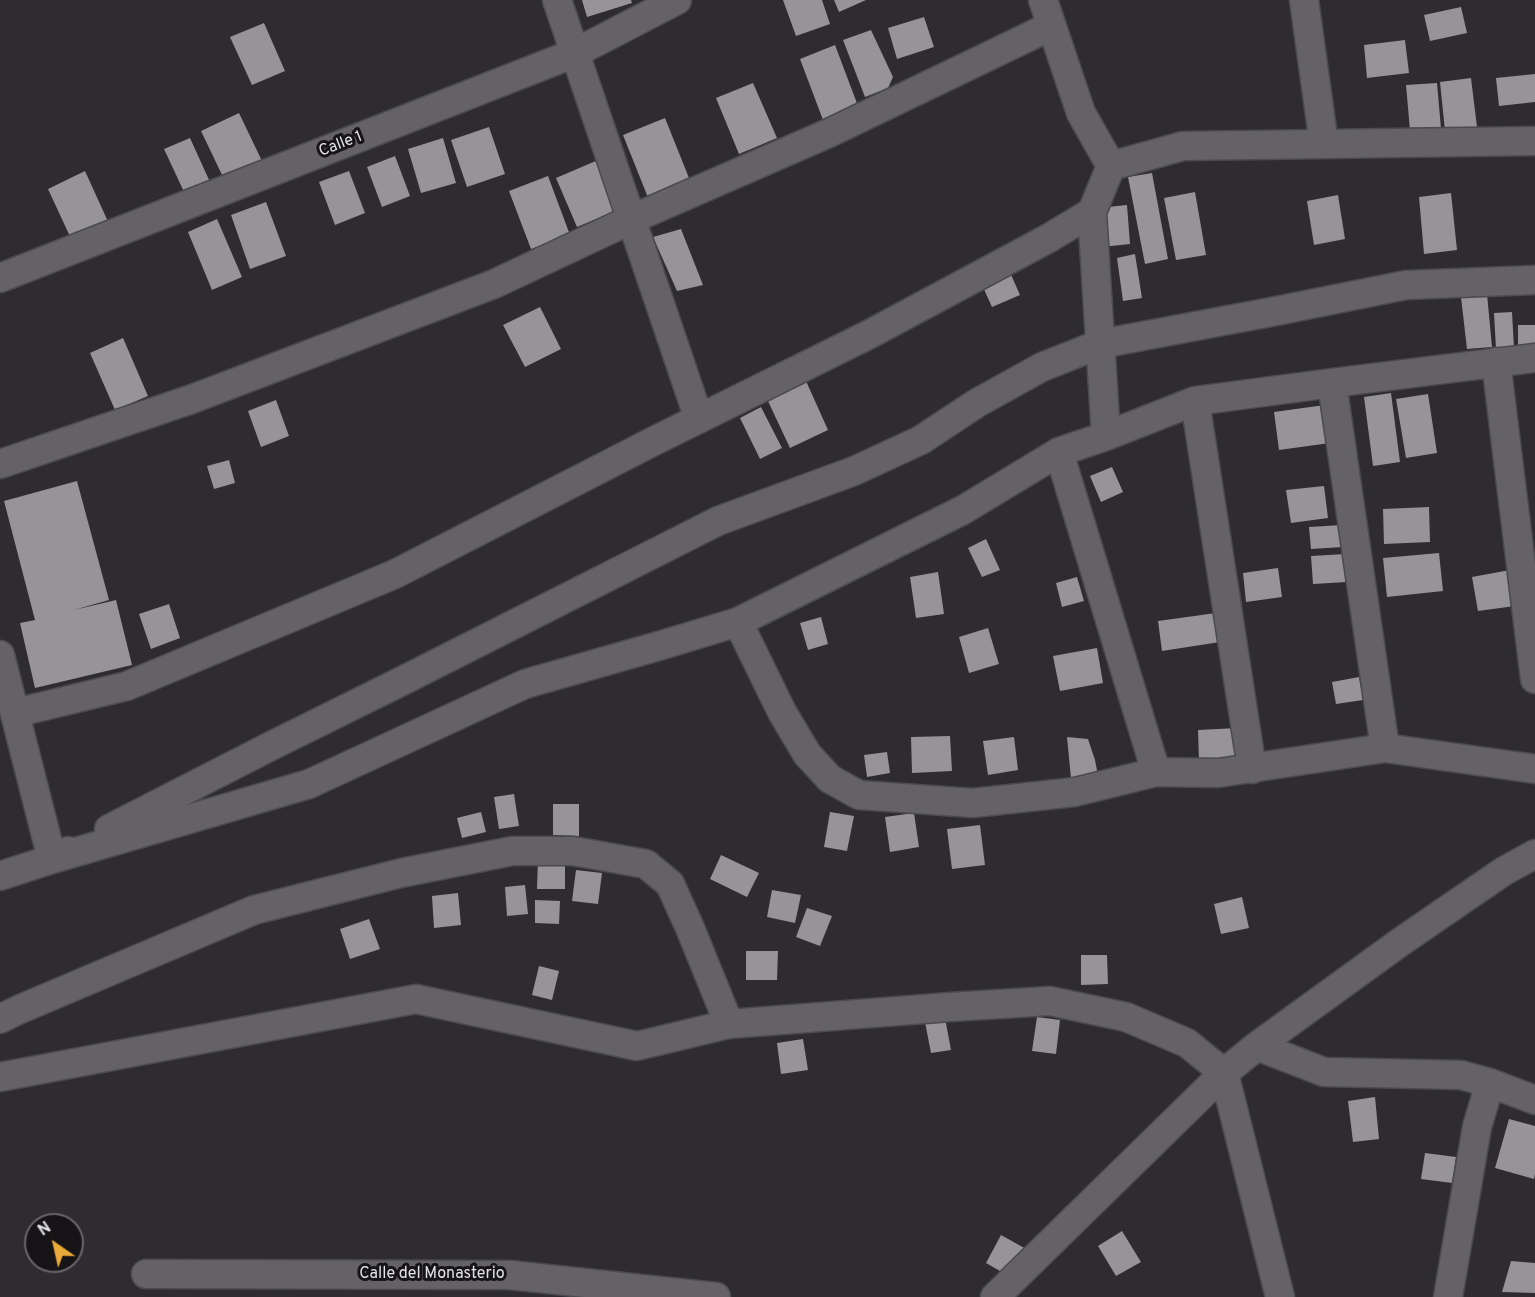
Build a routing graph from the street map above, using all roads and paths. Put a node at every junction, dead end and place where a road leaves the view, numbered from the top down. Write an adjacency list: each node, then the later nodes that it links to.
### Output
1 (557, 0): 5 (street)
2 (677, 0): 5 (street, Calle 1)
3 (1304, 0): 7 (street)
4 (1047, 13): 8 (street); 10 (street)
5 (575, 53): 10 (street); 11 (street, Calle 1)
6 (1535, 141): 7 (street)
7 (1324, 144): 8 (street)
8 (1111, 166): 9 (street)
9 (1092, 212): 13 (street); 18 (street)
10 (632, 219): 18 (street); 21 (street)
11 (0, 278)
12 (1535, 280): 13 (street)
13 (1100, 344): 19 (street); 32 (street)
14 (1535, 358): 15 (street)
15 (1496, 362): 16 (street); 24 (street)
16 (1332, 383): 17 (street); 27 (street)
17 (1195, 401): 19 (street); 28 (street)
18 (699, 419): 25 (street)
19 (1106, 436): 20 (street)
20 (1059, 452): 22 (street); 30 (street)
21 (0, 464)
22 (738, 622): 30 (street); 32 (street)
23 (0, 655): 25 (street)
24 (1535, 679)
25 (15, 713): 26 (street)
26 (11, 748): 32 (street)
27 (1385, 748): 28 (street); 29 (street)
28 (1251, 769): 30 (street)
29 (1535, 769)
30 (1156, 772)
31 (1535, 854): 36 (street)
32 (52, 859): 33 (street)
33 (0, 876)
34 (0, 1019): 35 (street)
35 (729, 1024): 37 (street); 38 (street)
36 (1257, 1046): 37 (street); 39 (street)
37 (1224, 1073): 43 (street); 44 (street)
38 (0, 1077)
39 (1490, 1083): 40 (street); 45 (street)
40 (1535, 1100)
41 (146, 1274): 42 (street, Calle del Monasterio)
42 (716, 1297)
43 (995, 1297)
44 (1280, 1297)
45 (1448, 1297)

